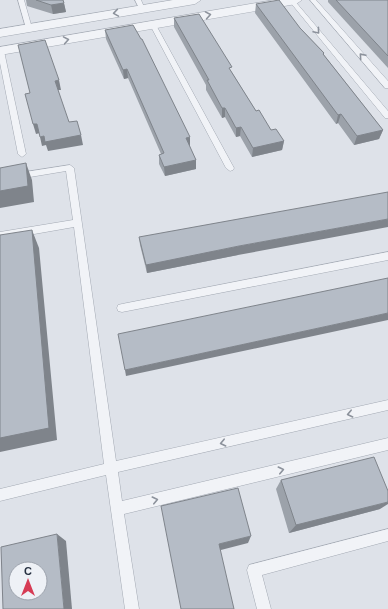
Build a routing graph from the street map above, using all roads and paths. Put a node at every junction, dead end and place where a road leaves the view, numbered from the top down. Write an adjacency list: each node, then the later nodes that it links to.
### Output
1 (21, 0): 8 (lane)
2 (195, 0): 5 (street)
3 (294, 0): 7 (street, one-way to 3); 13 (lane, one-way to 13)
4 (313, 0): 12 (lane, one-way to 4)
5 (140, 4): 6 (street, one-way to 6)
6 (80, 19): 8 (street); 10 (street)
7 (153, 25): 10 (street); 15 (lane)
8 (29, 28): 9 (street)
9 (0, 32)
10 (87, 36): 11 (street, one-way to 10)
11 (0, 51): 14 (lane)
12 (388, 86)
13 (388, 116)
14 (22, 154)
15 (230, 168)
16 (0, 179): 17 (lane)
17 (78, 223): 18 (lane); 23 (lane)
18 (0, 236)
19 (388, 256): 20 (lane)
20 (122, 308)
21 (388, 405): 23 (lane, one-way to 23)
22 (388, 444): 25 (lane, one-way to 22)
23 (111, 468): 24 (lane); 25 (lane)
24 (0, 495)
25 (117, 509): 27 (lane)
26 (388, 535): 28 (lane)
27 (132, 609)
28 (264, 609)

